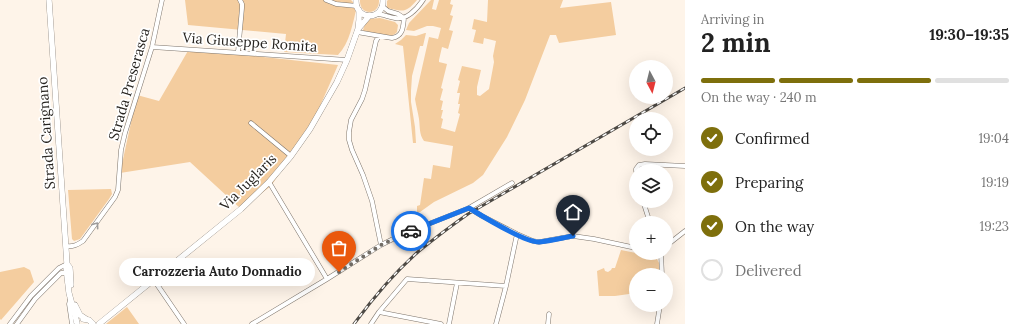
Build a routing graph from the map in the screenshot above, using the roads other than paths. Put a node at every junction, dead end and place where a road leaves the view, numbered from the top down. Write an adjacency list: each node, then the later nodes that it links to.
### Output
1 (162, 0): 14 (street, Strada Preserasca)
2 (240, 0): 15 (street)
3 (326, 0): 8 (street)
4 (356, 0): 8 (street, Via Juglaris)
5 (423, 0): 11 (street)
6 (50, 1): 28 (street, Strada Carignano)
7 (383, 3): 9 (street); 11 (street)
8 (358, 8): 10 (street); 12 (street, Via Juglaris)
9 (376, 14): 10 (street); 11 (street)
10 (369, 16): 12 (street, Via Juglaris)
11 (404, 18): 13 (street)
12 (358, 30): 13 (street); 16 (street, Via Juglaris)
13 (379, 36): 27 (street)
14 (152, 47): 15 (street, Via Giuseppe Romita); 28 (street, Strada Preserasca, one-way to 14)
15 (238, 52): 16 (street, Via Giuseppe Romita)
16 (347, 60): 18 (street, Via Juglaris)
17 (251, 123): 18 (street)
18 (291, 156): 21 (street, Via Juglaris)
19 (673, 165): 20 (street)
20 (685, 166)
21 (269, 182): 32 (street); 33 (street, Via Juglaris)
22 (512, 183): 23 (street)
23 (469, 208): 25 (street); 27 (street)
24 (685, 231): 26 (street)
25 (517, 234): 29 (street); 35 (street)
26 (673, 240)
27 (381, 245): 32 (street)
28 (66, 246): 30 (street, Strada Carignano)
29 (629, 246)
30 (67, 264): 31 (street, Strada Carignano); 40 (street, Strada Carignano); 41 (street)
31 (66, 272): 42 (street); 43 (street, Strada Carignano)
32 (327, 279): 46 (street)
33 (154, 280): 39 (street, Via Juglaris); 45 (street)
34 (457, 283): 35 (street); 36 (street); 49 (street)
35 (506, 286): 50 (street)
36 (379, 312): 47 (street); 48 (street)
37 (659, 312): 52 (street)
38 (549, 314): 51 (street)
39 (108, 315): 40 (street, Via Juglaris); 44 (street, Via Juglaris)
40 (90, 322): 43 (street, Via Juglaris)
41 (10, 324)
42 (17, 324)
43 (75, 324)
44 (98, 324)
45 (184, 324)
46 (252, 324)
47 (371, 324)
48 (441, 324)
49 (449, 324)
50 (496, 324)
51 (548, 324)
52 (656, 324)

